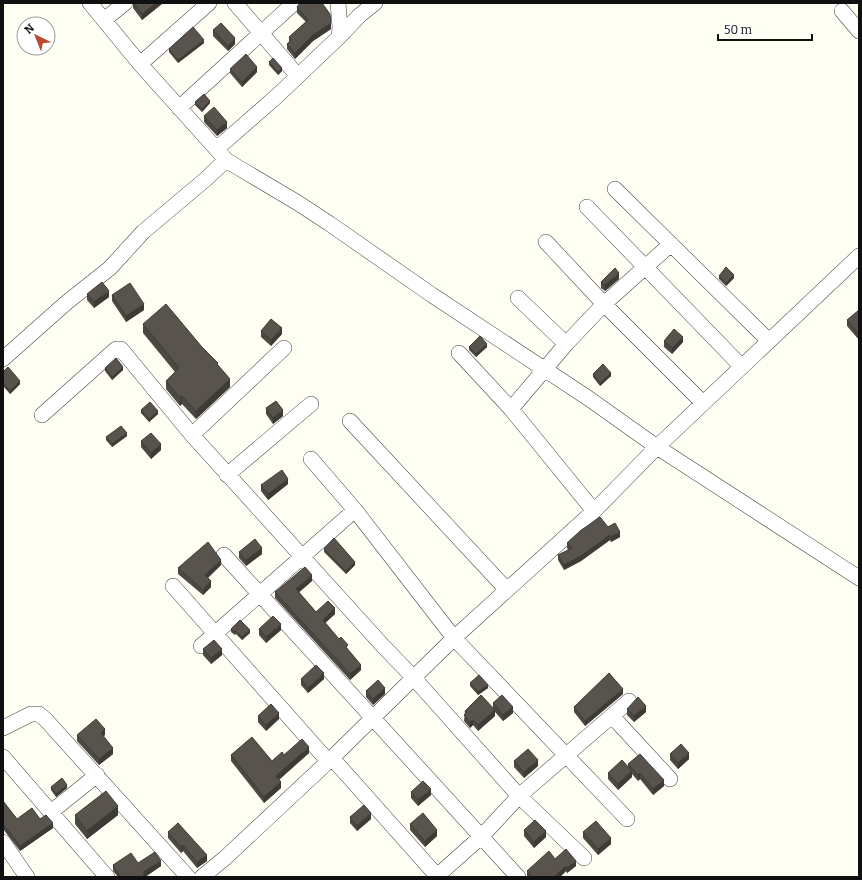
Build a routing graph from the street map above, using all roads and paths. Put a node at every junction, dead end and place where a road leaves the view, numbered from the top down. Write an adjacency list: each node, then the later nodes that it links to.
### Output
1 (90, 3): 9 (street)
2 (125, 3): 9 (street)
3 (209, 3): 13 (street)
4 (235, 3): 11 (street)
5 (294, 3): 11 (street)
6 (338, 3): 12 (street)
7 (375, 3): 12 (street)
8 (842, 11): 10 (street)
9 (104, 20): 13 (street)
10 (859, 31)
11 (261, 33): 14 (street); 15 (street)
12 (339, 37): 14 (street)
13 (140, 64): 15 (street)
14 (298, 76): 16 (street)
15 (179, 108): 16 (street)
16 (222, 156): 29 (street); 31 (street)
17 (615, 189): 20 (street)
18 (587, 207): 22 (street)
19 (546, 242): 24 (street)
20 (671, 244): 22 (street); 25 (street)
21 (859, 256): 25 (street)
22 (646, 267): 24 (street); 30 (street)
23 (518, 298): 26 (street)
24 (604, 304): 26 (street); 33 (street)
25 (769, 341): 30 (street)
26 (566, 344): 31 (street)
27 (284, 348): 37 (street)
28 (459, 353): 34 (street)
29 (3, 359)
30 (742, 367): 33 (street)
31 (545, 370): 34 (street); 38 (street)
32 (312, 404): 40 (street)
33 (703, 404): 38 (street)
34 (511, 409): 42 (street)
35 (42, 415): 37 (street)
36 (350, 421): 47 (street)
37 (192, 435): 40 (street)
38 (657, 448): 42 (street); 45 (street)
39 (311, 459): 41 (street)
40 (227, 474): 44 (street)
41 (355, 510): 44 (street); 50 (street)
42 (594, 511): 47 (street)
43 (224, 555): 48 (street)
44 (301, 557): 48 (street); 52 (street)
45 (859, 578)
46 (173, 586): 49 (street)
47 (507, 590): 50 (street)
48 (259, 593): 49 (street); 55 (street)
49 (215, 634): 51 (street); 59 (street)
50 (454, 638): 52 (street); 57 (street)
51 (201, 646)
52 (413, 677): 55 (street); 62 (street)
53 (629, 701): 54 (street)
54 (612, 716): 57 (street); 61 (street)
55 (372, 717): 59 (street); 65 (street)
56 (3, 728): 60 (street)
57 (566, 755): 62 (street); 64 (street)
58 (3, 757): 63 (street)
59 (330, 759): 68 (street); 72 (street)
60 (98, 775): 63 (street); 71 (street)
61 (670, 779)
62 (519, 796): 65 (street); 67 (street)
63 (50, 812): 70 (street)
64 (627, 819)
65 (482, 836): 68 (street); 73 (street)
66 (3, 842): 69 (street)
67 (584, 858)
68 (438, 876)
69 (27, 877)
70 (107, 877)
71 (188, 877)
72 (202, 877)
73 (518, 877)

